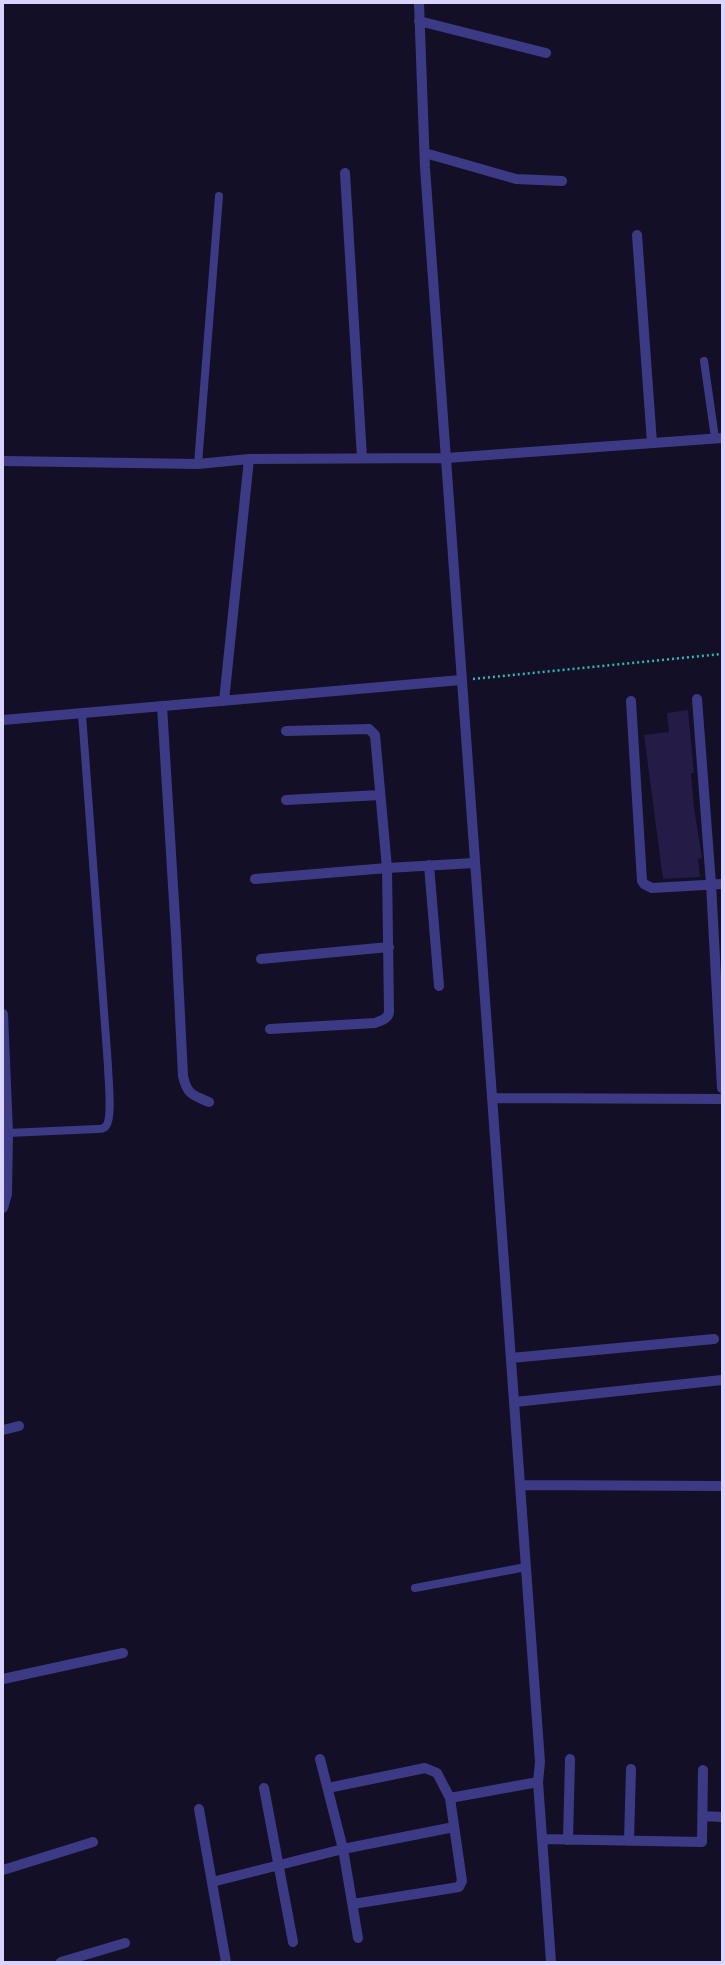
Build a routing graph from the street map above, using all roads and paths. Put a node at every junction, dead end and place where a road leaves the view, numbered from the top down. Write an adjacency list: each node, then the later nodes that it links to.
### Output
1 (419, 3): 2 (street)
2 (419, 21): 3 (street); 4 (street)
3 (546, 53)
4 (424, 153): 6 (street); 14 (street)
5 (345, 174): 12 (street)
6 (562, 181)
7 (219, 196): 16 (lane)
8 (637, 235): 11 (street)
9 (704, 361): 10 (lane)
10 (718, 438): 11 (street)
11 (652, 443): 14 (street)
12 (362, 458): 14 (street); 15 (street)
13 (3, 461): 16 (street)
14 (447, 462): 18 (street)
15 (248, 463): 16 (street); 20 (street)
16 (198, 464)
17 (722, 654): 18 (path)
18 (461, 685): 20 (street); 28 (street)
19 (697, 698): 32 (street)
20 (224, 701): 22 (street)
21 (631, 701): 32 (street)
22 (162, 711): 23 (street); 44 (street)
23 (83, 717): 24 (street); 45 (lane)
24 (3, 720)
25 (286, 731): 26 (street)
26 (380, 795): 27 (street); 30 (street)
27 (286, 800)
28 (474, 863): 29 (street); 42 (street)
29 (429, 865): 30 (street); 37 (street)
30 (387, 868): 31 (street); 34 (street)
31 (255, 879)
32 (711, 884): 33 (street); 35 (street)
33 (722, 884)
34 (389, 947): 36 (street); 40 (street)
35 (718, 957): 39 (street)
36 (261, 959)
37 (440, 986)
38 (3, 1014): 45 (street)
39 (720, 1022): 41 (street)
40 (270, 1029)
41 (722, 1088)
42 (492, 1098): 43 (street); 48 (street)
43 (722, 1099)
44 (209, 1102)
45 (8, 1133): 46 (street)
46 (3, 1208)
47 (714, 1339): 48 (street)
48 (511, 1358): 50 (street)
49 (722, 1380): 50 (street)
50 (515, 1402): 53 (street)
51 (19, 1426): 52 (street)
52 (3, 1430)
53 (521, 1485): 54 (street); 55 (street)
54 (722, 1486)
55 (526, 1567): 56 (lane); 63 (street)
56 (415, 1588)
57 (123, 1653): 58 (street)
58 (3, 1679)
59 (320, 1759): 65 (street)
60 (570, 1759): 72 (street)
61 (631, 1769): 73 (street)
62 (703, 1770): 68 (street)
63 (538, 1782): 66 (street); 71 (street)
64 (264, 1788): 76 (street)
65 (328, 1788): 66 (street); 75 (street)
66 (450, 1798): 70 (street)
67 (199, 1809): 78 (street)
68 (702, 1816): 69 (street); 73 (street)
69 (722, 1817)
70 (454, 1827): 75 (street); 79 (street)
71 (542, 1839): 72 (street); 85 (street)
72 (568, 1840): 73 (street)
73 (629, 1841)
74 (93, 1842): 77 (street)
75 (343, 1849): 76 (street); 79 (street)
76 (279, 1865): 78 (street); 81 (street)
77 (3, 1870)
78 (212, 1882): 84 (street)
79 (353, 1904): 80 (street)
80 (358, 1938)
81 (293, 1942)
82 (125, 1943): 83 (street)
83 (61, 1962)
84 (226, 1962)
85 (551, 1962)

